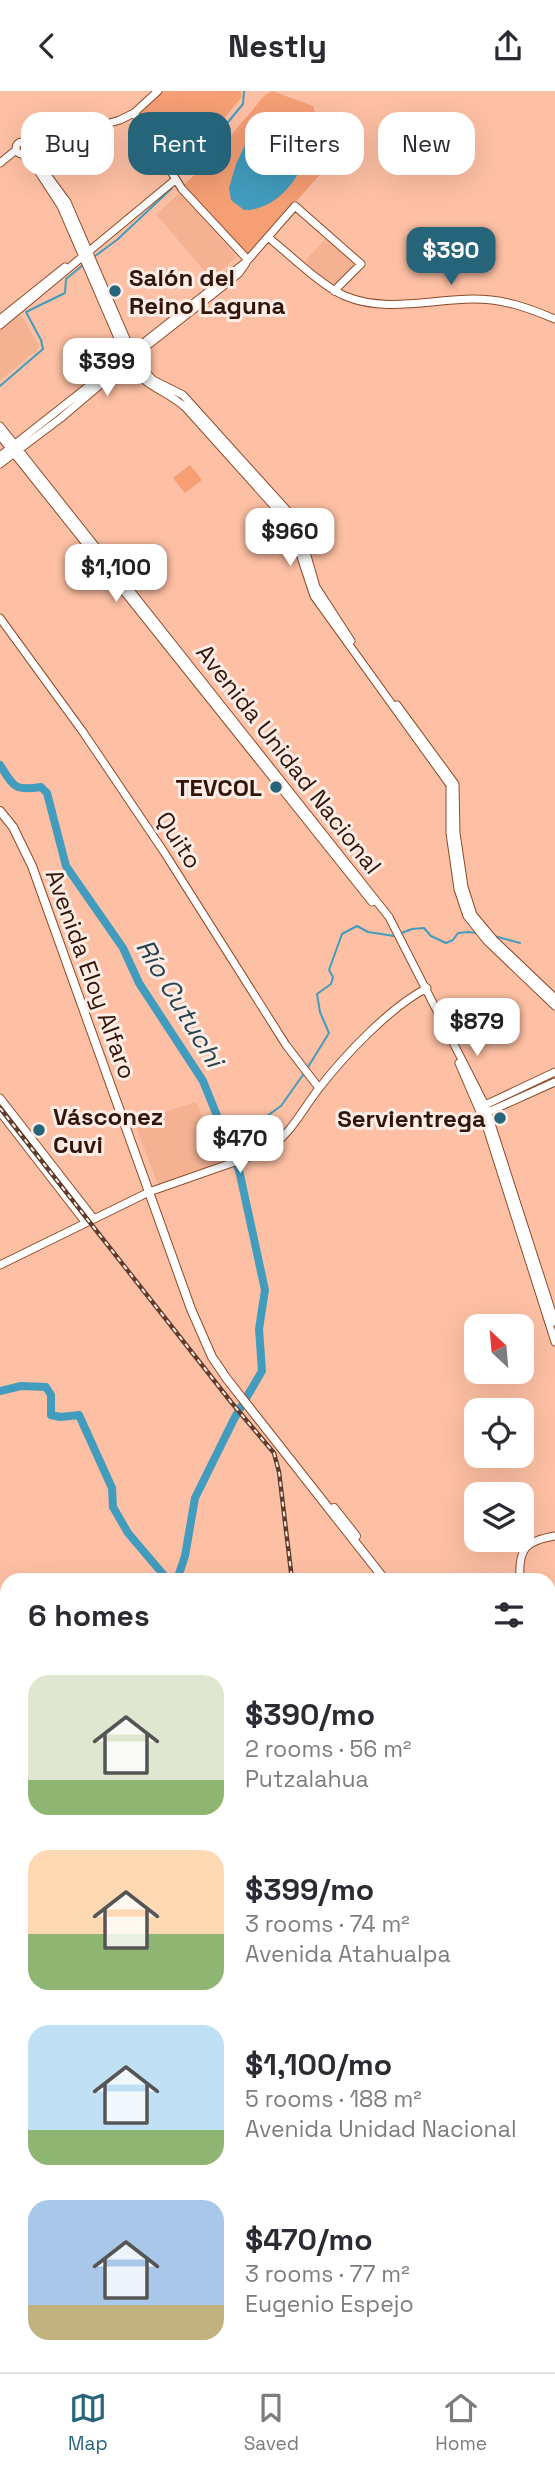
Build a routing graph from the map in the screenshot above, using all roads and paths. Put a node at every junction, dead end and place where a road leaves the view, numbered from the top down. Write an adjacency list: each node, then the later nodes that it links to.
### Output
1 (158, 91): 2 (street)
2 (136, 112)
3 (21, 151): 4 (street)
4 (0, 163)
5 (41, 175): 9 (street)
6 (173, 175): 7 (street)
7 (178, 183): 9 (street); 10 (street)
8 (269, 238): 10 (street); 11 (street); 11 (street)
9 (86, 253): 13 (street); 14 (street)
10 (247, 261): 14 (street)
11 (334, 291): 12 (street)
12 (555, 319)
13 (2, 321)
14 (130, 356): 17 (street); 22 (street)
15 (0, 426): 17 (street, Avenida Unidad Nacional)
16 (0, 436): 17 (street, Avenida Unidad Nacional)
17 (14, 449): 18 (street); 19 (street); 23 (street, Avenida Unidad Nacional)
18 (0, 456)
19 (0, 464)
20 (0, 618): 28 (street, Quito)
21 (0, 811): 36 (main road, Avenida Eloy Alfaro)
22 (539, 987): 24 (street); 25 (street)
23 (425, 989): 28 (street); 29 (street, Avenida Unidad Nacional); 33 (street, Avenida Unidad Nacional)
24 (555, 998)
25 (555, 1006)
26 (555, 1072): 31 (street)
27 (555, 1082): 32 (street)
28 (316, 1085): 36 (street)
29 (479, 1090): 31 (street); 33 (street, Avenida Unidad Nacional)
30 (0, 1098): 37 (street)
31 (500, 1098): 33 (street)
32 (505, 1105): 33 (street); 35 (street)
33 (484, 1110): 35 (street, Avenida Unidad Nacional); 40 (street, Avenida Unidad Nacional)
34 (0, 1112): 37 (street)
35 (492, 1124): 39 (street, Avenida Unidad Nacional)
36 (149, 1192): 37 (street); 42 (main road, Avenida Eloy Alfaro)
37 (90, 1221): 38 (street)
38 (0, 1265)
39 (555, 1322)
40 (555, 1342)
41 (555, 1536): 43 (street)
42 (382, 1573)
43 (520, 1573)

